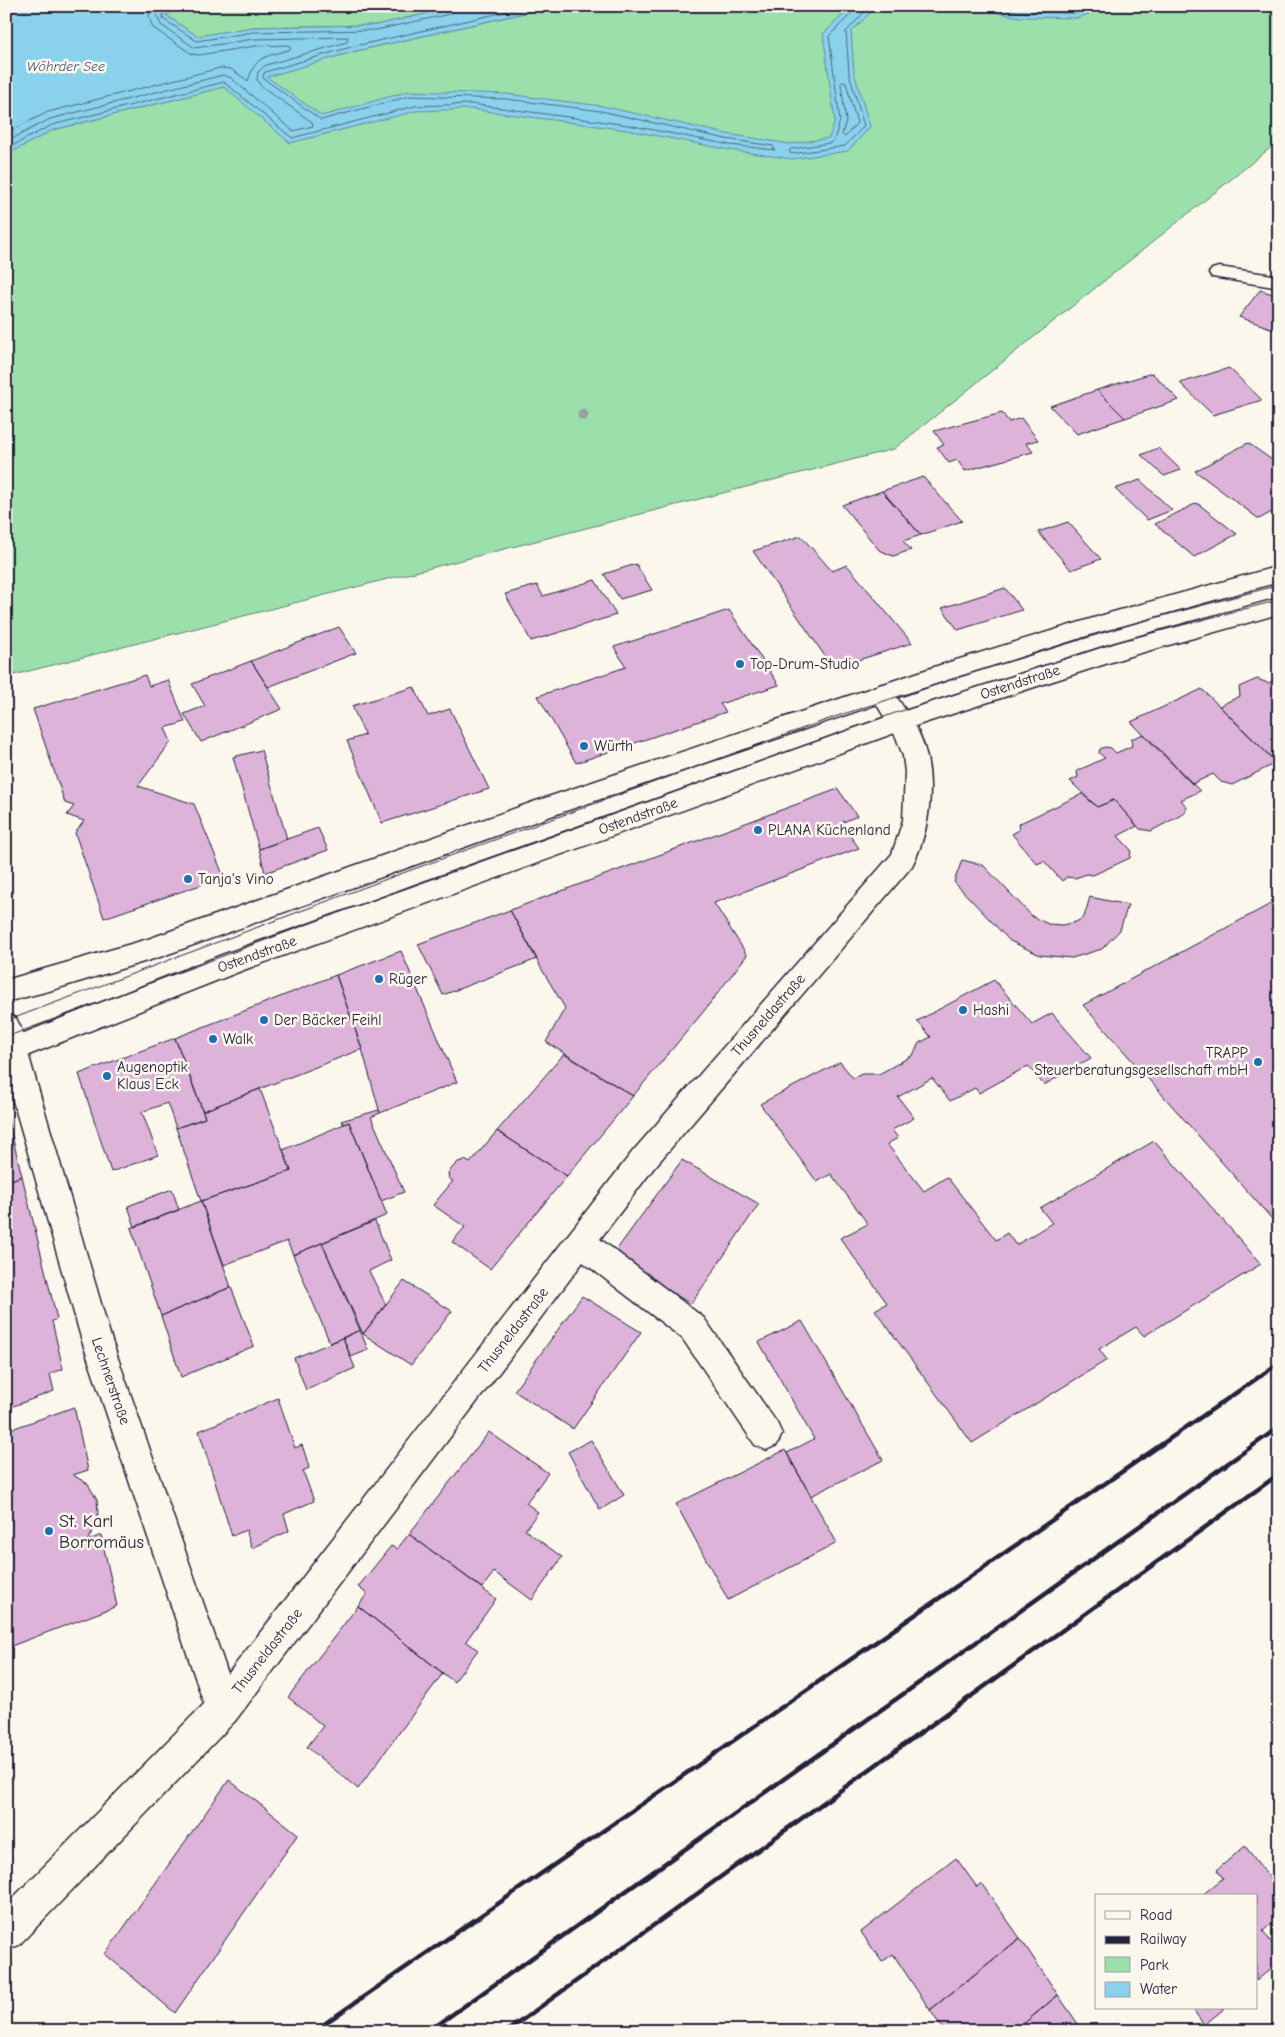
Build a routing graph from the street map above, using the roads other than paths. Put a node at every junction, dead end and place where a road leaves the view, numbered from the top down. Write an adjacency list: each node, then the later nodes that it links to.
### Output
1 (1218, 272): 2 (main road)
2 (1279, 282)
3 (1279, 574): 5 (main road, Ostendstraße)
4 (1279, 606): 6 (main road, Ostendstraße)
5 (882, 693): 6 (main road, Thusneldastraße); 7 (main road, Ostendstraße)
6 (901, 722): 8 (main road, Ostendstraße); 9 (main road, Thusneldastraße)
7 (6, 990)
8 (9, 1043): 11 (main road, Lechnerstraße)
9 (581, 1242): 10 (main road); 11 (main road, Thusneldastraße)
10 (766, 1434)
11 (223, 1708): 12 (main road, Thusneldastraße)
12 (6, 1932)

